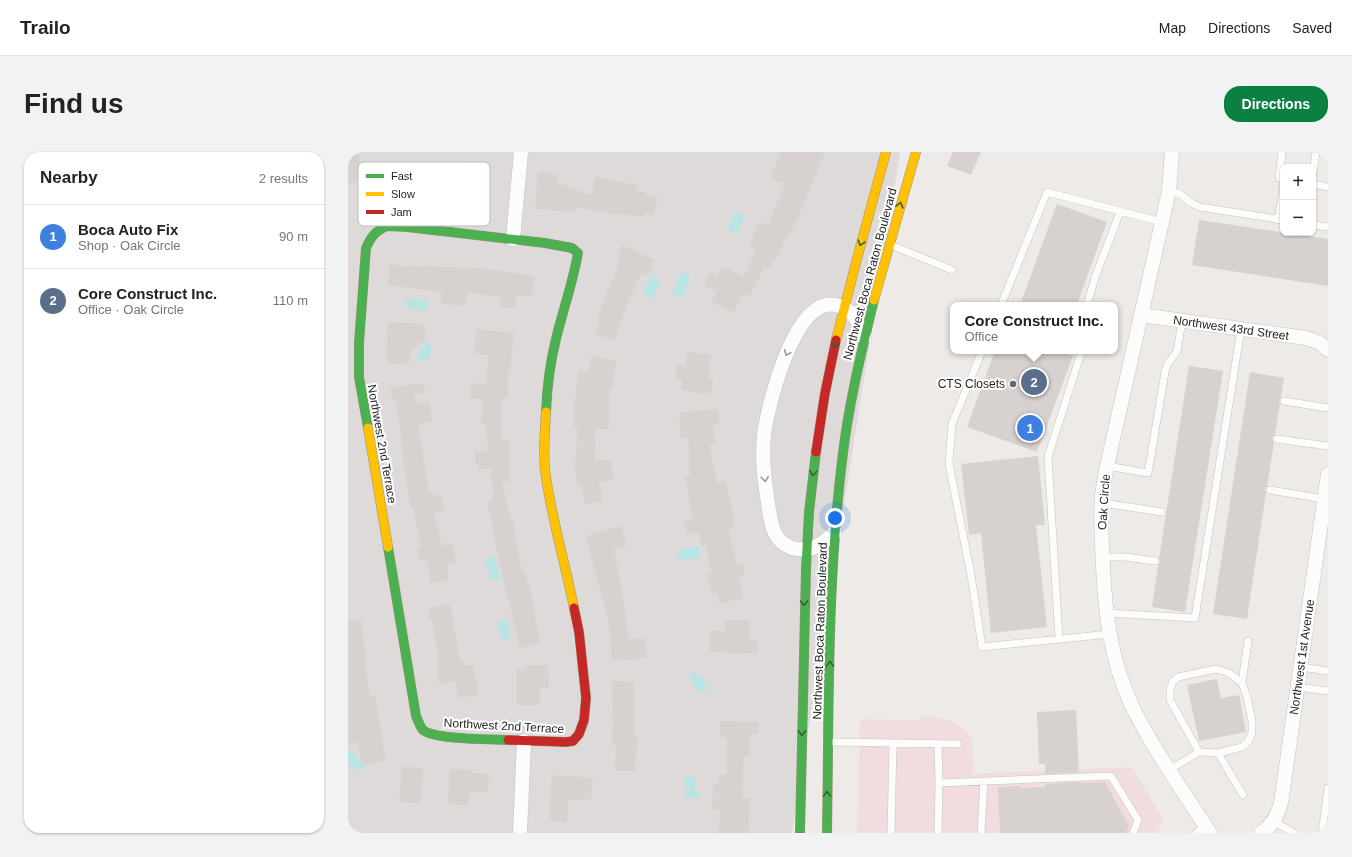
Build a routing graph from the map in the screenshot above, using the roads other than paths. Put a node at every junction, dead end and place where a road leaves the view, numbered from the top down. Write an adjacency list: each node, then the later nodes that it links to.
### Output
1 (521, 152): 17 (street)
2 (886, 152): 22 (street, Northwest Boca Raton Boulevard, one-way to 22)
3 (916, 152): 18 (street, Northwest Boca Raton Boulevard, one-way to 3)
4 (1172, 152): 11 (street, Oak Circle)
5 (1282, 152): 7 (lane)
6 (1316, 152): 8 (lane)
7 (1281, 164)
8 (1314, 164)
9 (1316, 185): 10 (lane)
10 (1328, 187)
11 (1169, 192): 13 (lane); 14 (street, Oak Circle)
12 (1120, 212): 14 (lane); 20 (lane); 21 (lane)
13 (1280, 220)
14 (1162, 222): 23 (street, Oak Circle)
15 (1316, 225): 16 (lane)
16 (1328, 227)
17 (513, 239): 53 (street, Northwest 2nd Terrace); 53 (street, Northwest 2nd Terrace)
18 (889, 245): 19 (lane); 26 (street, Northwest Boca Raton Boulevard)
19 (952, 270)
20 (1002, 302)
21 (1088, 302)
22 (844, 307): 26 (street); 41 (street, Northwest Boca Raton Boulevard, one-way to 41); 41 (street, one-way to 41)
23 (1141, 315): 24 (street, Northwest 43rd Street); 34 (street, Oak Circle)
24 (1182, 321): 25 (street, Northwest 43rd Street); 34 (lane)
25 (1241, 329): 27 (street, Northwest 43rd Street); 44 (lane)
26 (864, 337): 40 (street, Northwest Boca Raton Boulevard)
27 (1324, 347)
28 (981, 354): 46 (lane)
29 (1080, 354): 46 (lane)
30 (1284, 401): 31 (lane)
31 (1328, 408)
32 (1278, 439): 33 (lane)
33 (1328, 446)
34 (1107, 466): 38 (street, Oak Circle)
35 (1328, 474): 37 (street, Northwest 1st Avenue)
36 (1270, 490): 37 (lane)
37 (1324, 499): 48 (street, Northwest 1st Avenue)
38 (1102, 503): 39 (lane); 42 (street, Oak Circle)
39 (1162, 512)
40 (835, 532): 41 (street); 54 (street, Northwest Boca Raton Boulevard, one-way to 40)
41 (806, 550): 68 (street, Northwest Boca Raton Boulevard, one-way to 68)
42 (1103, 557): 43 (lane); 44 (street, Oak Circle)
43 (1156, 561)
44 (1106, 613): 45 (street, Oak Circle)
45 (1110, 634): 46 (lane); 60 (street, Oak Circle)
46 (1059, 639)
47 (1248, 640): 50 (lane)
48 (1301, 667): 49 (lane); 51 (street, Northwest 1st Avenue)
49 (1328, 671)
50 (1242, 683): 58 (lane); 59 (lane)
51 (1298, 687): 52 (lane); 65 (street, Northwest 1st Avenue)
52 (1328, 691)
53 (524, 741): 67 (street)
54 (828, 742): 55 (lane); 69 (street, Northwest Boca Raton Boulevard, one-way to 54)
55 (893, 743): 56 (lane); 70 (lane)
56 (938, 744): 57 (lane); 62 (lane)
57 (958, 744)
58 (1199, 752): 59 (lane); 60 (lane)
59 (1218, 753): 64 (lane)
60 (1169, 770): 66 (street, Oak Circle)
61 (984, 781): 62 (lane); 72 (lane); 73 (lane)
62 (939, 783): 71 (lane)
63 (1328, 788): 76 (lane)
64 (1243, 794)
65 (1273, 821): 74 (street, Northwest 1st Avenue); 75 (lane)
66 (1204, 831)
67 (520, 833)
68 (800, 833)
69 (827, 833)
70 (891, 833)
71 (938, 833)
72 (981, 833)
73 (1133, 833)
74 (1261, 833)
75 (1294, 833)
76 (1322, 833)

